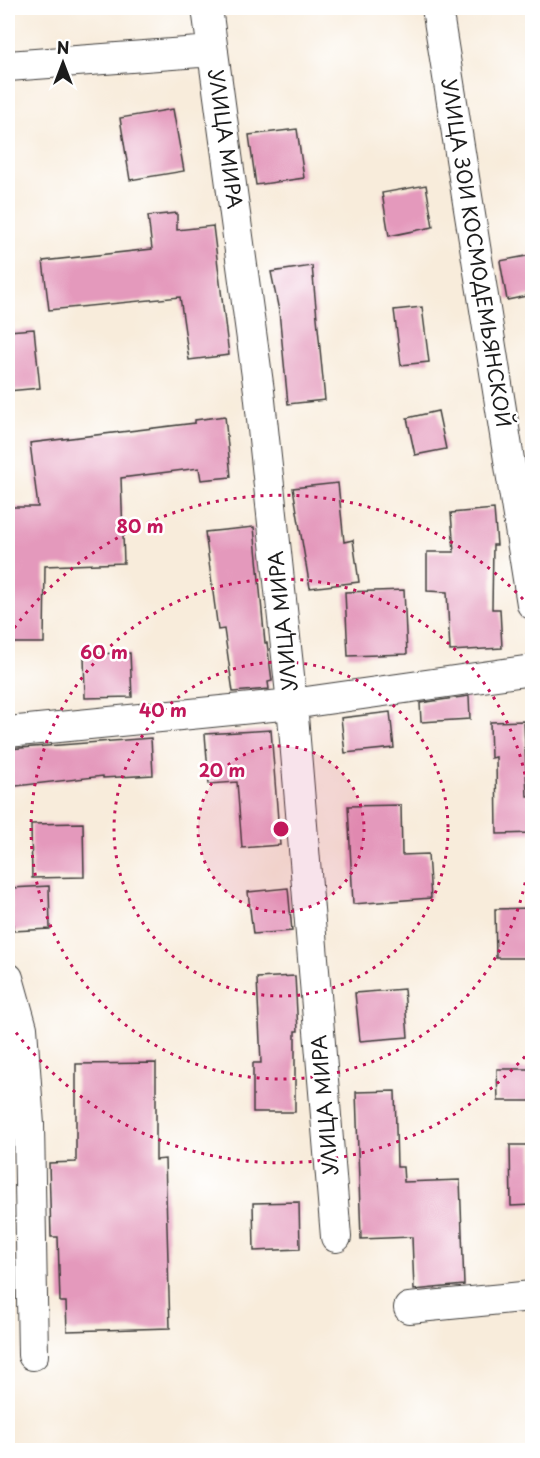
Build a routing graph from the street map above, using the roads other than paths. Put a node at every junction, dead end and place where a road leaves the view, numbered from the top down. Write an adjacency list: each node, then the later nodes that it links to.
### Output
1 (207, 8): 3 (street, УЛИЦА МИРА)
2 (436, 8): 5 (street, УЛИЦА ЗОИ КОСМОДЕМЬЯНСКОЙ)
3 (213, 51): 4 (street); 7 (street, УЛИЦА МИРА)
4 (8, 66)
5 (532, 604)
6 (532, 670): 7 (street)
7 (291, 704): 8 (street); 10 (street, УЛИЦА МИРА)
8 (8, 732)
9 (8, 978): 13 (street)
10 (336, 1237)
11 (532, 1296): 12 (street)
12 (409, 1308)
13 (33, 1355)

